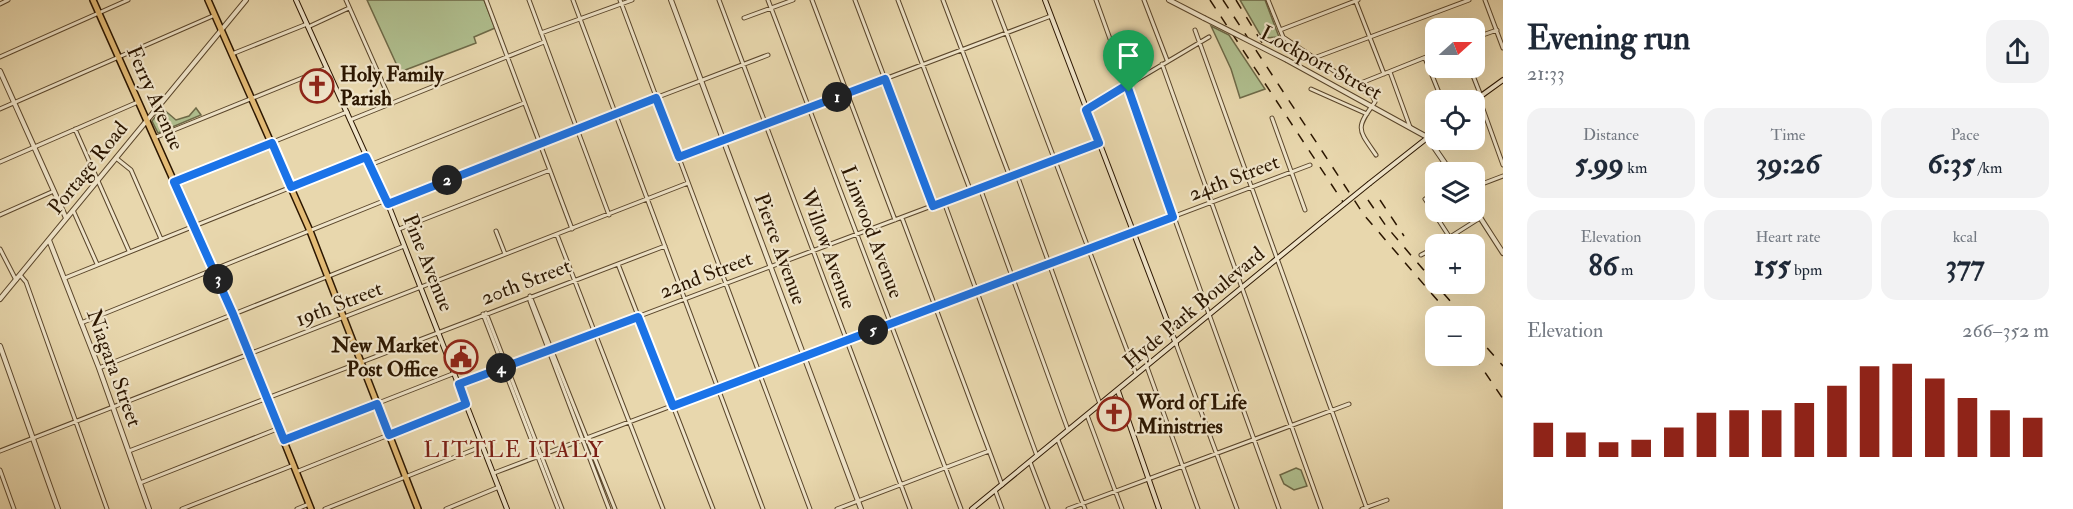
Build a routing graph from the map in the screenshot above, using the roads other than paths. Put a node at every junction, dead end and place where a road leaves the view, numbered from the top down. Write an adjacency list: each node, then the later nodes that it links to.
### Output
1 (8, 0): 30 (street)
2 (93, 0): 33 (main road, Ferry Avenue)
3 (128, 0): 33 (street)
4 (208, 0): 34 (main road)
5 (246, 0): 39 (street, Portage Road)
6 (296, 0): 38 (street, Pine Avenue)
7 (346, 0): 31 (street)
8 (486, 0): 56 (street)
9 (529, 0): 43 (street)
10 (573, 0): 37 (street)
11 (632, 0): 29 (street)
12 (671, 0): 69 (street, Pierce Avenue)
13 (719, 0): 61 (street, Willow Avenue)
14 (768, 0): 32 (street, Linwood Avenue)
15 (793, 0): 32 (street)
16 (812, 0): 73 (street)
17 (855, 0): 67 (street)
18 (898, 0): 62 (street)
19 (943, 0): 51 (street)
20 (994, 0): 44 (street)
21 (1045, 0): 35 (street)
22 (1095, 0): 70 (street)
23 (1144, 0): 59 (street)
24 (1169, 0): 82 (street, Lockport Street, bridge)
25 (1268, 0): 41 (street)
26 (1356, 0): 41 (street); 47 (street)
27 (1469, 0): 47 (street)
28 (1485, 0): 42 (street)
29 (620, 2): 37 (street); 75 (street)
30 (0, 4)
31 (350, 8): 38 (street); 80 (street)
32 (771, 8): 36 (street); 81 (street, Linwood Avenue)
33 (99, 13): 54 (street); 55 (main road, Ferry Avenue)
34 (215, 15): 39 (main road); 55 (street)
35 (1051, 16): 44 (street); 84 (street)
36 (744, 18)
37 (580, 19): 43 (street); 86 (street)
38 (308, 25): 52 (street); 63 (street, Pine Avenue)
39 (221, 30): 52 (main road); 90 (street, Portage Road)
40 (1195, 30): 49 (street)
41 (1280, 30): 58 (street)
42 (1497, 30): 45 (street); 50 (street)
43 (541, 33): 48 (street)
44 (1007, 33): 51 (street); 108 (street)
45 (1485, 34)
46 (1209, 37): 49 (street)
47 (1371, 37): 58 (street); 66 (street)
48 (544, 42): 56 (street); 95 (street)
49 (1200, 42): 59 (street); 123 (street)
50 (1503, 48)
51 (961, 50): 62 (street); 117 (street)
52 (232, 54): 76 (main road)
53 (768, 55): 61 (street)
54 (0, 57)
55 (118, 57): 77 (main road, Ferry Avenue); 78 (street)
56 (508, 57): 79 (street); 80 (street)
57 (1425, 57): 65 (street)
58 (1314, 58): 71 (street)
59 (1167, 61): 60 (street)
60 (1162, 64): 70 (street); 130 (street)
61 (743, 65): 69 (street); 92 (street, Willow Avenue)
62 (922, 65): 67 (street); 126 (street)
63 (327, 68): 76 (street); 85 (street, Pine Avenue)
64 (0, 71): 78 (street)
65 (1390, 72): 66 (street); 93 (street)
66 (1384, 74): 71 (street)
67 (885, 79): 73 (street); 131 (street)
68 (1503, 80): 74 (street)
69 (701, 81): 75 (street); 99 (street, Pierce Avenue)
70 (1127, 85): 84 (street); 136 (street)
71 (1356, 85): 82 (street)
72 (1311, 89): 87 (street, Lockport Street)
73 (847, 93): 81 (street); 139 (street)
74 (1485, 93)
75 (656, 98): 86 (street); 106 (street)
76 (252, 99): 97 (street); 100 (main road)
77 (138, 102): 90 (main road, Ferry Avenue); 94 (street)
78 (14, 103): 83 (street); 103 (street)
79 (525, 103): 102 (street); 110 (street)
80 (392, 104): 91 (street)
81 (809, 107): 92 (street); 148 (street, Linwood Avenue)
82 (1372, 107): 87 (street); 93 (street, Lockport Street)
83 (0, 109)
84 (1086, 110): 101 (street)
85 (347, 112): 91 (street, Pine Avenue); 100 (street)
86 (616, 113): 95 (street); 127 (street)
87 (1367, 114): 104 (street)
88 (1485, 117): 112 (street)
89 (1272, 118): 114 (street)
90 (147, 120): 97 (main road, Ferry Avenue); 107 (street, Portage Road)
91 (350, 120): 105 (street, Pine Avenue)
92 (766, 125): 99 (street); 157 (street, Willow Avenue)
93 (1410, 128): 96 (street, Lockport Street)
94 (75, 129): 103 (street); 118 (street)
95 (577, 129): 102 (street); 134 (street)
96 (1425, 136)
97 (154, 138): 119 (main road, Ferry Avenue)
98 (1425, 139): 163 (street, Hyde Park Boulevard, bridge)
99 (723, 140): 106 (street); 167 (street, Pierce Avenue)
100 (272, 143): 119 (street); 122 (main road)
101 (1099, 143): 108 (street, 22nd Street); 147 (street)
102 (540, 144): 113 (street); 128 (street)
103 (34, 147): 109 (street); 125 (street)
104 (1377, 155)
105 (366, 157): 110 (street, Pine Avenue); 122 (street)
106 (679, 157): 120 (street)
107 (116, 158): 118 (street, Portage Road); 152 (street)
108 (1055, 160): 115 (street, 22nd Street); 156 (street)
109 (0, 162)
110 (370, 165): 128 (street, Pine Avenue)
111 (1311, 165): 114 (street, 24th Street)
112 (1503, 165)
113 (550, 170): 143 (street); 144 (street)
114 (1291, 172): 123 (street, 24th Street); 133 (street)
115 (1017, 175): 117 (street, 22nd Street); 164 (street)
116 (1503, 176): 121 (street)
117 (1010, 177): 124 (street, 22nd Street)
118 (98, 180): 132 (street, Portage Road); 158 (street)
119 (174, 182): 142 (main road, Ferry Avenue)
120 (688, 183): 127 (street, 19th Street); 175 (street)
121 (1485, 183)
122 (291, 187): 142 (street); 145 (main road)
123 (1251, 187): 130 (street, 24th Street); 163 (street)
124 (980, 188): 126 (street, 22nd Street); 171 (street)
125 (54, 191): 135 (street); 137 (street)
126 (971, 192): 129 (street, 22nd Street)
127 (648, 199): 134 (street, 19th Street); 154 (street)
128 (387, 202): 143 (street, Pine Avenue); 145 (street)
129 (944, 202): 131 (street, 22nd Street); 178 (street)
130 (1211, 202): 136 (street, 24th Street); 177 (street)
131 (933, 206): 138 (street, 22nd Street)
132 (73, 210): 137 (street, Portage Road); 165 (street)
133 (1305, 210)
134 (609, 214): 144 (street, 19th Street)
135 (0, 215)
136 (1173, 217): 147 (street, 24th Street); 185 (street)
137 (66, 218): 151 (street, Portage Road)
138 (902, 218): 139 (street, 22nd Street); 182 (street)
139 (895, 220): 148 (street, 22nd Street)
140 (1474, 222): 149 (street)
141 (1483, 222): 160 (street)
142 (193, 225): 152 (street); 168 (main road, Ferry Avenue)
143 (399, 229): 153 (street, Pine Avenue)
144 (572, 229): 150 (street, 19th Street)
145 (309, 231): 168 (street); 170 (main road)
146 (496, 231): 161 (street)
147 (1133, 232): 156 (street, 24th Street); 193 (street)
148 (857, 234): 157 (street, 22nd Street); 189 (street, Linwood Avenue)
149 (1456, 234)
150 (556, 235): 161 (street, 19th Street); 174 (street)
151 (49, 239): 169 (street, Portage Road); 172 (street, Niagara Street)
152 (161, 239): 158 (street)
153 (405, 245): 170 (street); 176 (street, Pine Avenue)
154 (665, 246): 166 (street, 20th Street); 181 (street)
155 (0, 249): 173 (street)
156 (1089, 249): 164 (street, 24th Street); 204 (street)
157 (813, 251): 167 (street, 22nd Street); 192 (street, Willow Avenue)
158 (129, 252): 165 (street)
159 (1425, 253): 162 (street)
160 (1503, 253)
161 (506, 255): 176 (street, 19th Street)
162 (1421, 255)
163 (1276, 258): 177 (street, Hyde Park Boulevard); 215 (street)
164 (1049, 263): 171 (street, 24th Street); 211 (street)
165 (97, 264): 172 (street)
166 (618, 264): 174 (street, 20th Street); 186 (street)
167 (771, 267): 175 (street, 22nd Street); 197 (street, Pierce Avenue)
168 (213, 270): 183 (main road, Ferry Avenue); 188 (street)
169 (20, 274): 173 (street, Portage Road); 218 (street)
170 (328, 276): 183 (street); 187 (main road)
171 (1012, 277): 178 (street, 24th Street); 221 (street)
172 (65, 278): 188 (street, Niagara Street)
173 (16, 280): 180 (street, Portage Road)
174 (574, 280): 179 (street, 20th Street); 191 (street)
175 (726, 284): 181 (street, 22nd Street); 203 (street)
176 (422, 287): 187 (street, 19th Street); 190 (street, Pine Avenue)
177 (1242, 287): 185 (street, Hyde Park Boulevard); 219 (street)
178 (976, 291): 182 (street, 24th Street); 234 (street)
179 (530, 296): 184 (street, 20th Street); 195 (street)
180 (0, 299)
181 (685, 299): 186 (street, 22nd Street); 206 (street)
182 (935, 307): 189 (street, 24th Street); 230 (street)
183 (233, 314): 196 (main road, Ferry Avenue); 201 (street)
184 (484, 314): 190 (street, 20th Street); 199 (street)
185 (1209, 316): 193 (street, Hyde Park Boulevard); 227 (street)
186 (638, 317): 191 (street, 22nd Street); 213 (street)
187 (343, 318): 196 (street, 19th Street); 198 (main road)
188 (81, 323): 201 (street, Niagara Street)
189 (890, 323): 192 (street, 24th Street); 238 (street, Linwood Avenue)
190 (439, 331): 198 (street, 20th Street); 202 (street, Pine Avenue)
191 (595, 333): 195 (street, 22nd Street); 217 (street)
192 (846, 340): 197 (street, 24th Street); 245 (street, Willow Avenue)
193 (1176, 344): 200 (street, Hyde Park Boulevard); 232 (street)
194 (0, 346): 223 (street)
195 (550, 350): 199 (street, 22nd Street); 224 (street)
196 (250, 354): 208 (main road, Ferry Avenue); 214 (street, 19th Street)
197 (804, 356): 203 (street, 24th Street); 251 (street, Pierce Avenue)
198 (361, 362): 208 (street, 20th Street); 209 (main road)
199 (505, 367): 205 (street, 22nd Street); 233 (street)
200 (1147, 367): 204 (street, Hyde Park Boulevard); 237 (street)
201 (99, 368): 214 (street, Niagara Street)
202 (454, 373): 205 (street, Pine Avenue); 209 (street)
203 (759, 373): 206 (street, 24th Street); 271 (street)
204 (1137, 375): 207 (street, Hyde Park Boulevard)
205 (459, 384): 210 (street, Pine Avenue)
206 (718, 388): 213 (street, 24th Street); 270 (street)
207 (1118, 391): 211 (street, Hyde Park Boulevard); 243 (street)
208 (267, 398): 220 (main road, Ferry Avenue); 229 (street, 20th Street)
209 (377, 404): 222 (main road); 225 (street)
210 (466, 404): 222 (street); 228 (street, Pine Avenue)
211 (1100, 404): 216 (street, Hyde Park Boulevard)
212 (1349, 405): 215 (street)
213 (673, 406): 217 (street, 24th Street); 269 (street)
214 (113, 407): 218 (street, 19th Street); 229 (street, Niagara Street)
215 (1331, 411): 219 (street); 254 (street)
216 (1087, 415): 221 (street, Hyde Park Boulevard); 249 (street)
217 (629, 422): 224 (street, 24th Street); 268 (street)
218 (76, 423): 223 (street, 19th Street); 257 (street)
219 (1291, 426): 227 (street); 286 (street)
220 (279, 428): 225 (main road, Ferry Avenue); 244 (street)
221 (1068, 430): 226 (street, Hyde Park Boulevard)
222 (389, 435): 240 (street); 242 (main road)
223 (33, 439): 231 (street, 19th Street); 256 (street)
224 (585, 439): 233 (street, 24th Street); 266 (street); 267 (street)
225 (284, 440): 236 (main road, Ferry Avenue)
226 (1058, 440): 234 (street, Hyde Park Boulevard); 252 (street)
227 (1253, 440): 232 (street); 285 (street)
228 (483, 446): 241 (street, Pine Avenue); 242 (street)
229 (129, 451): 244 (street, Niagara Street)
230 (988, 451): 238 (street); 246 (street)
231 (0, 452)
232 (1217, 454): 237 (street); 284 (street)
233 (540, 456): 241 (street, 24th Street); 265 (street)
234 (1037, 456): 235 (street, Hyde Park Boulevard)
235 (1030, 462): 246 (street, Hyde Park Boulevard); 278 (street)
236 (294, 465): 240 (main road, Ferry Avenue); 259 (street)
237 (1183, 467): 243 (street); 283 (street)
238 (945, 468): 245 (street); 275 (street, Linwood Avenue)
239 (0, 470): 255 (street)
240 (296, 472): 253 (main road, Ferry Avenue)
241 (494, 473): 247 (street, Pine Avenue)
242 (405, 477): 261 (street); 262 (main road)
243 (1148, 479): 249 (street); 282 (street)
244 (140, 483): 258 (street, Niagara Street)
245 (901, 485): 251 (street); 274 (street, Willow Avenue)
246 (1002, 485): 248 (street, Hyde Park Boulevard)
247 (499, 487): 263 (street); 264 (street, Pine Avenue)
248 (995, 490): 276 (street, Hyde Park Boulevard); 277 (street)
249 (1116, 492): 252 (street); 281 (street)
250 (1387, 500): 254 (street)
251 (858, 501): 272 (street); 273 (street, Pierce Avenue)
252 (1083, 504): 279 (street); 280 (street)
253 (310, 506): 260 (street)
254 (1365, 508)
255 (14, 509)
256 (58, 509)
257 (107, 509)
258 (149, 509)
259 (182, 509)
260 (297, 509)
261 (325, 509)
262 (418, 509)
263 (446, 509)
264 (507, 509)
265 (560, 509)
266 (609, 509)
267 (615, 509)
268 (663, 509)
269 (713, 509)
270 (763, 509)
271 (810, 509)
272 (837, 509)
273 (861, 509)
274 (910, 509)
275 (961, 509)
276 (972, 509)
277 (1002, 509)
278 (1047, 509)
279 (1068, 509)
280 (1085, 509)
281 (1122, 509)
282 (1159, 509)
283 (1198, 509)
284 (1237, 509)
285 (1279, 509)
286 (1322, 509)

